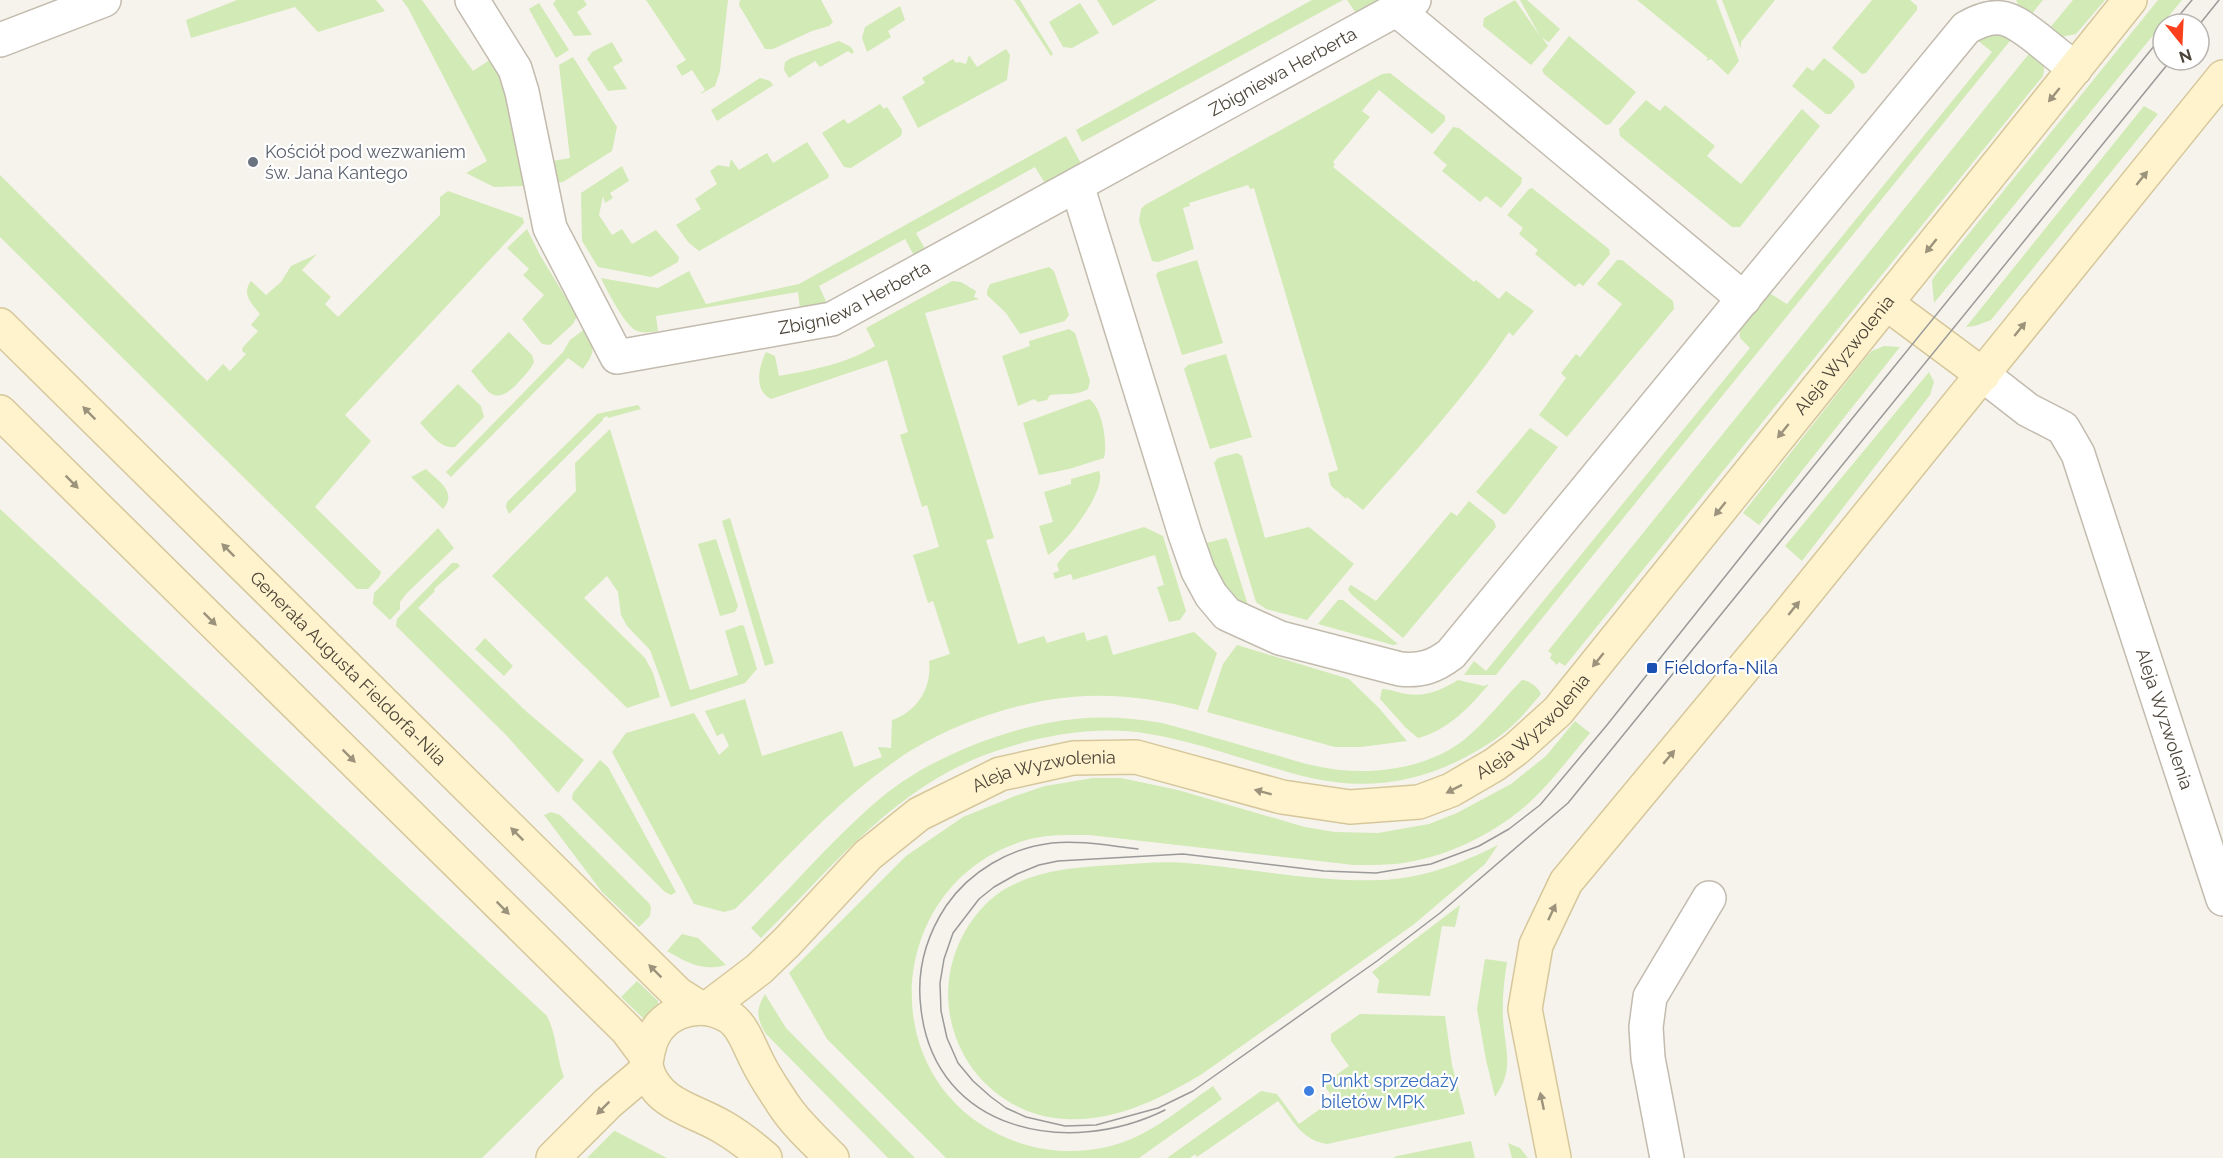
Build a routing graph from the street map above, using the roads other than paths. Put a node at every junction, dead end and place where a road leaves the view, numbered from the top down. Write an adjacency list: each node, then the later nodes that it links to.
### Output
1 (104, 0): 5 (street)
2 (472, 0): 8 (street, Zbigniewa Herberta)
3 (2130, 0): 6 (main road, Aleja Wyzwolenia)
4 (1405, 5): 8 (street, Zbigniewa Herberta); 9 (street)
5 (0, 40)
6 (2075, 69): 9 (street); 10 (main road, Aleja Wyzwolenia, one-way to 10)
7 (2223, 77): 12 (main road, one-way to 7)
8 (1077, 185): 9 (street)
9 (1744, 298)
10 (1886, 303): 12 (main road); 16 (main road, Aleja Wyzwolenia, one-way to 16)
11 (0, 325): 16 (main road, Generała Augusta Fieldorfa-Nila, one-way to 11)
12 (1983, 375): 15 (street, Aleja Wyzwolenia); 21 (main road, one-way to 12)
13 (0, 412): 17 (main road, one-way to 17)
14 (1709, 898): 22 (street)
15 (2223, 899)
16 (705, 1008): 17 (main road); 20 (main road, Generała Augusta Fieldorfa-Nila)
17 (647, 1063): 18 (main road, one-way to 18); 19 (main road)
18 (553, 1158)
19 (765, 1158)
20 (832, 1158)
21 (1554, 1158)
22 (1667, 1158)

